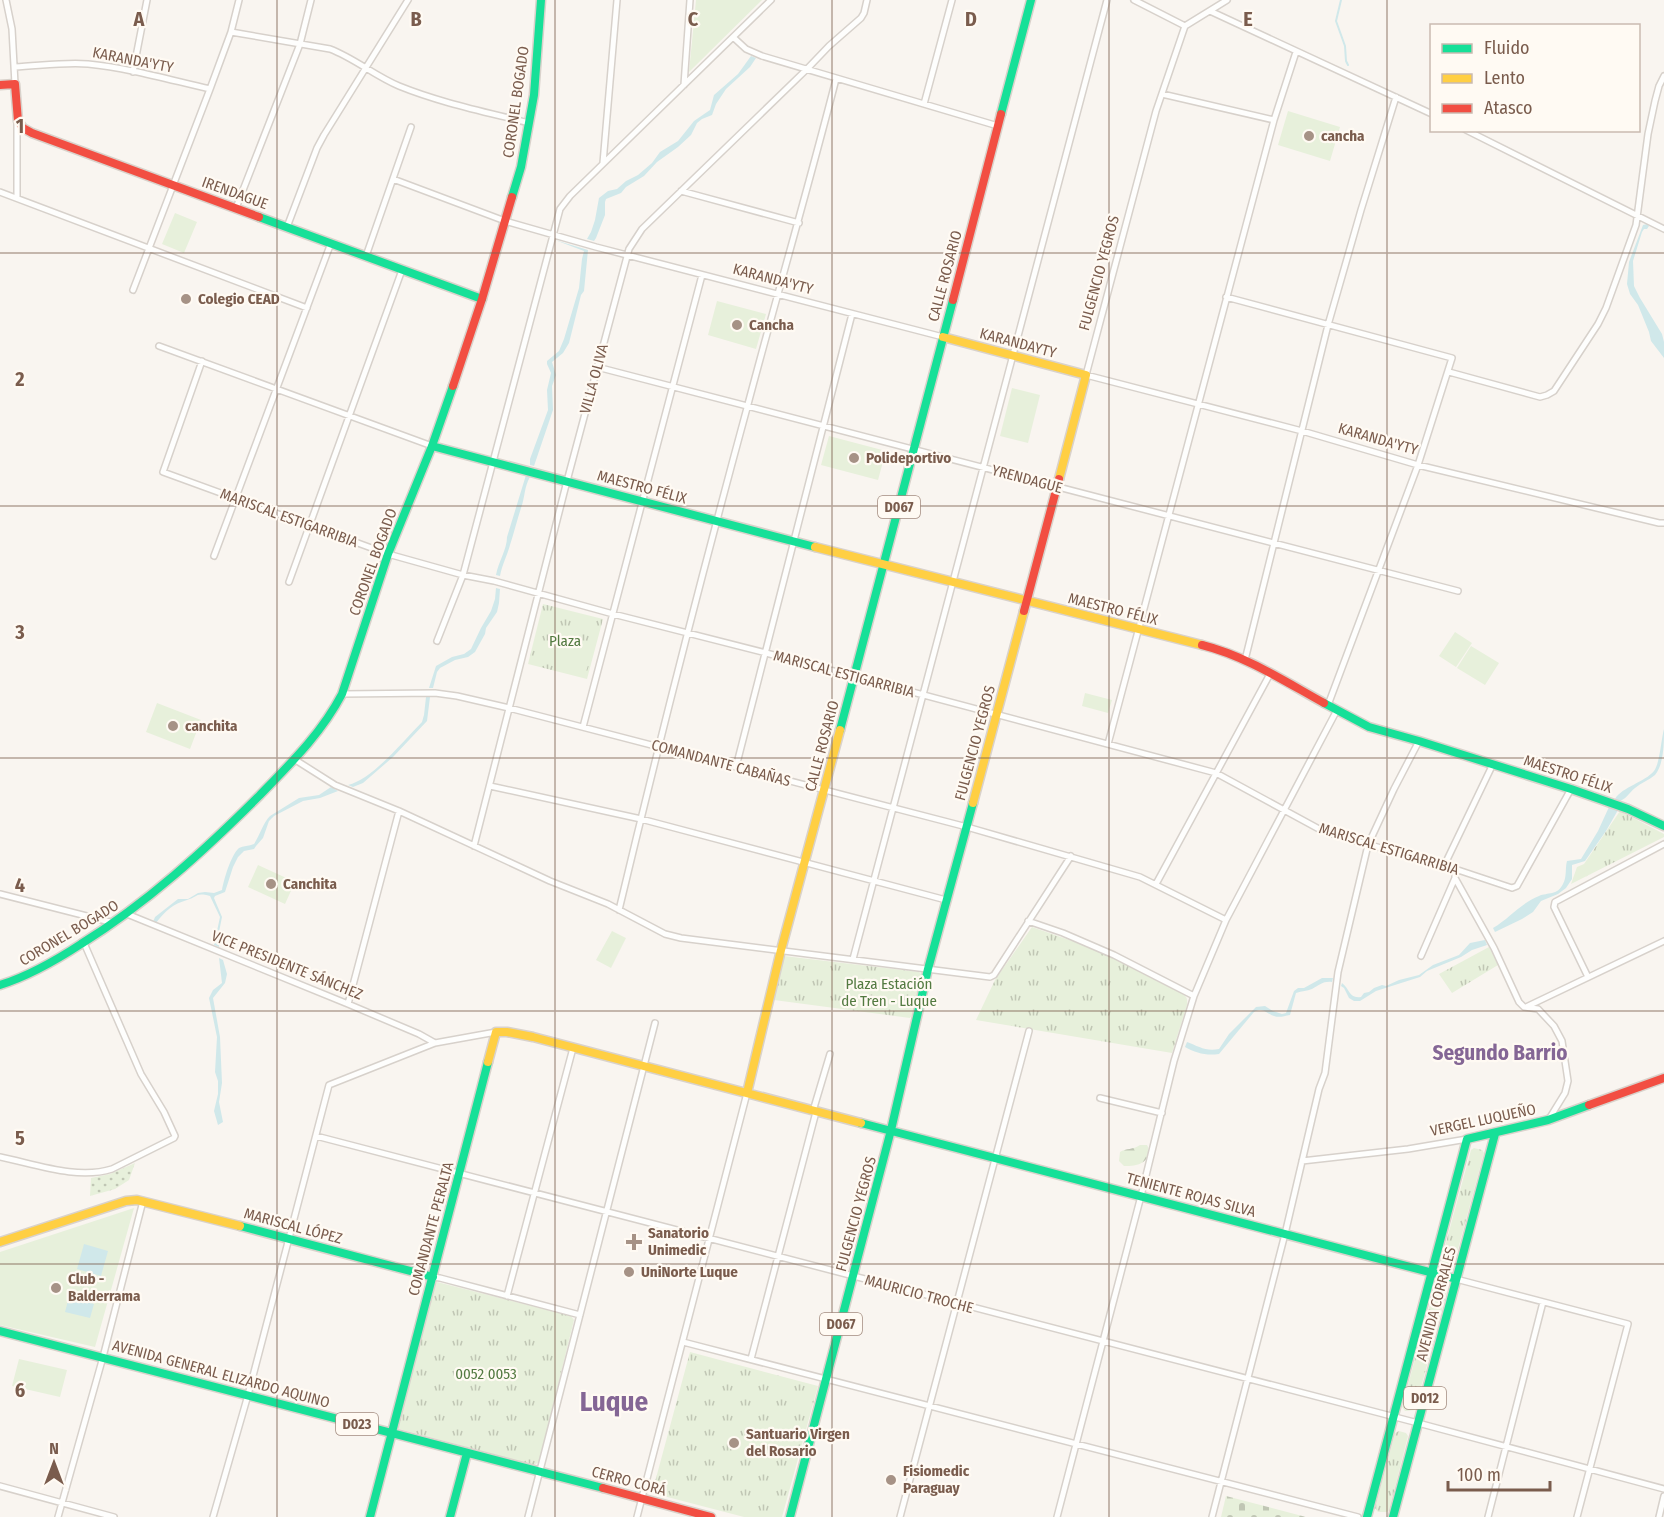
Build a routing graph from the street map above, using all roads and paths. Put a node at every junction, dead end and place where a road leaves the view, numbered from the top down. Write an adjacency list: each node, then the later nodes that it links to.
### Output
1 (6, 0): 22 (street)
2 (147, 0): 25 (street)
3 (239, 0): 18 (street)
4 (311, 0): 20 (street)
5 (408, 0): 23 (street)
6 (541, 0): 38 (main road, CORONEL BOGADO)
7 (617, 0): 42 (street)
8 (690, 0): 30 (street)
9 (771, 0): 19 (street)
10 (867, 0): 24 (street, VILLA OLIVA)
11 (952, 0): 34 (street)
12 (1031, 0): 39 (main road, CALLE ROSARIO / D067)
13 (1107, 0): 70 (street)
14 (1134, 0): 17 (street)
15 (1227, 0): 16 (street)
16 (1210, 11): 17 (street); 21 (street)
17 (1185, 26): 32 (street, FULGENCIO YEGROS)
18 (231, 32): 20 (street); 31 (street)
19 (733, 37): 24 (street); 30 (street)
20 (300, 44): 23 (street); 48 (street)
21 (1296, 52): 33 (street); 37 (street)
22 (15, 67): 25 (street, KARANDA'YTY); 28 (street)
23 (366, 68): 38 (street); 52 (street)
24 (807, 69): 27 (street); 45 (street, VILLA OLIVA)
25 (133, 72): 31 (street, KARANDA'YTY)
26 (1664, 76): 49 (street)
27 (836, 79): 34 (street); 51 (street)
28 (15, 84): 29 (main road); 36 (main road)
29 (0, 85)
30 (684, 85): 42 (street)
31 (210, 89): 44 (street)
32 (1162, 94): 37 (street); 74 (street, FULGENCIO YEGROS)
33 (1396, 97): 35 (street); 67 (street)
34 (924, 104): 39 (street)
35 (1430, 114)
36 (17, 117): 44 (main road, IRENDAGUE); 47 (street)
37 (1274, 120): 63 (street)
38 (529, 123): 50 (main road, CORONEL BOGADO)
39 (998, 126): 68 (main road, CALLE ROSARIO / D067)
40 (411, 127): 43 (street)
41 (1470, 132): 49 (street)
42 (603, 164): 54 (street)
43 (393, 179): 50 (street, KARANDA'YTY); 58 (street)
44 (174, 186): 48 (main road, IRENDAGUE); 56 (street)
45 (681, 191): 51 (street); 57 (street, VILLA OLIVA)
46 (0, 192): 47 (street)
47 (17, 198): 56 (street)
48 (236, 208): 52 (main road, IRENDAGUE)
49 (1640, 218): 53 (street); 73 (street)
50 (505, 221): 54 (street, KARANDA'YTY); 64 (main road, CORONEL BOGADO)
51 (799, 223): 62 (street)
52 (287, 227): 55 (main road, IRENDAGUE)
53 (1664, 229)
54 (553, 234): 57 (street, KARANDA'YTY); 84 (street)
55 (331, 243): 58 (main road, IRENDAGUE); 65 (street)
56 (149, 248): 61 (street); 65 (street)
57 (627, 255): 60 (street, KARANDA'YTY); 72 (street, VILLA OLIVA)
58 (366, 256): 59 (main road, IRENDAGUE)
59 (402, 270): 64 (main road, IRENDAGUE); 79 (street)
60 (702, 275): 62 (street, KARANDA'YTY); 75 (street)
61 (133, 290)
62 (779, 294): 66 (street, KARANDA'YTY); 78 (street)
63 (1226, 297): 67 (street); 77 (street)
64 (482, 299): 82 (main road, CORONEL BOGADO)
65 (307, 308): 76 (street)
66 (852, 314): 68 (street, KARANDA'YTY); 80 (street)
67 (1328, 325): 73 (street); 81 (street)
68 (943, 337): 70 (main road, KARANDAYTY); 83 (main road, CALLE ROSARIO / D067)
69 (159, 346): 71 (street)
70 (1013, 357): 74 (main road, KARANDAYTY); 86 (street)
71 (202, 361): 76 (street); 89 (street, MARISCAL ESTIGARRIBIA)
72 (597, 367): 75 (street, YRENDAGUE); 87 (street, VILLA OLIVA)
73 (1449, 372): 85 (street)
74 (1086, 375): 77 (street, KARANDA'YTY); 88 (main road, FULGENCIO YEGROS / D067)
75 (672, 387): 78 (street, YRENDAGUE); 90 (street)
76 (277, 388): 79 (street); 89 (street)
77 (1198, 404): 81 (street, KARANDA'YTY); 91 (street)
78 (747, 406): 80 (street, YRENDAGUE); 92 (street)
79 (351, 416): 82 (street); 94 (street)
80 (824, 426): 83 (street, YRENDAGUE); 95 (street)
81 (1302, 431): 85 (street, KARANDA'YTY); 96 (street)
82 (432, 446): 84 (main road); 97 (main road, CORONEL BOGADO)
83 (914, 450): 86 (street, YRENDAGUE); 99 (main road, CALLE ROSARIO / D067)
84 (494, 462): 87 (main road, MAESTRO FÉLIX); 101 (street)
85 (1418, 465): 93 (street, KARANDA'YTY); 100 (street)
86 (983, 468): 88 (street, YRENDAGUE); 103 (street)
87 (567, 481): 90 (main road, MAESTRO FÉLIX); 105 (street, VILLA OLIVA)
88 (1056, 487): 91 (street, YRENDAGUE); 106 (main road, FULGENCIO YEGROS / D067)
89 (236, 498): 94 (street, MARISCAL ESTIGARRIBIA); 98 (street)
90 (642, 501): 92 (main road, MAESTRO FÉLIX); 107 (street)
91 (1169, 516): 96 (street, YRENDAGUE); 108 (street)
92 (717, 521): 95 (main road, MAESTRO FÉLIX); 109 (street)
93 (1664, 523)
94 (310, 525): 97 (street, MARISCAL ESTIGARRIBIA); 102 (street)
95 (794, 542): 99 (main road, MAESTRO FÉLIX); 111 (street)
96 (1274, 543): 100 (street, YRENDAGUE); 112 (street)
97 (388, 554): 101 (street, MARISCAL ESTIGARRIBIA); 115 (main road, CORONEL BOGADO)
98 (214, 556)
99 (883, 565): 103 (main road, MAESTRO FÉLIX); 114 (main road, CALLE ROSARIO / D067)
100 (1378, 570): 104 (street, YRENDAGUE); 117 (street)
101 (463, 575): 105 (street, MARISCAL ESTIGARRIBIA); 110 (street)
102 (289, 582)
103 (953, 582): 106 (main road, MAESTRO FÉLIX); 116 (street)
104 (1458, 591)
105 (538, 594): 107 (street, MARISCAL ESTIGARRIBIA); 118 (street, VILLA OLIVA)
106 (1026, 601): 108 (main road, MAESTRO FÉLIX); 120 (main road, FULGENCIO YEGROS / D067)
107 (613, 614): 109 (street, MARISCAL ESTIGARRIBIA); 121 (street)
108 (1139, 630): 112 (main road, MAESTRO FÉLIX); 123 (street)
109 (688, 633): 111 (street, MARISCAL ESTIGARRIBIA); 124 (street)
110 (437, 642)
111 (766, 652): 114 (street, MARISCAL ESTIGARRIBIA); 127 (street)
112 (1245, 660): 113 (main road, MAESTRO FÉLIX)
113 (1270, 674): 117 (main road, MAESTRO FÉLIX); 128 (street)
114 (854, 676): 116 (street, MARISCAL ESTIGARRIBIA); 130 (main road, CALLE ROSARIO / D067)
115 (342, 694): 118 (street, COMANDANTE CABAÑAS); 125 (main road, CORONEL BOGADO)
116 (923, 695): 120 (street, MARISCAL ESTIGARRIBIA); 132 (street)
117 (1328, 705): 119 (main road, MAESTRO FÉLIX)
118 (509, 708): 121 (street, COMANDANTE CABAÑAS); 129 (street, VILLA OLIVA)
119 (1337, 710): 122 (main road, MAESTRO FÉLIX); 133 (street)
120 (997, 714): 123 (street, MARISCAL ESTIGARRIBIA); 137 (main road, FULGENCIO YEGROS / D067)
121 (584, 727): 124 (street, COMANDANTE CABAÑAS)
122 (1419, 741): 126 (main road, MAESTRO FÉLIX); 139 (street)
123 (1108, 744): 128 (street, MARISCAL ESTIGARRIBIA)
124 (659, 747): 127 (street, COMANDANTE CABAÑAS); 135 (street)
125 (294, 759): 134 (street); 151 (main road, CORONEL BOGADO)
126 (1493, 764): 131 (main road, MAESTRO FÉLIX); 143 (street)
127 (736, 767): 130 (street, COMANDANTE CABAÑAS)
128 (1216, 773): 133 (street, MARISCAL ESTIGARRIBIA); 147 (street)
129 (489, 786): 135 (street); 140 (street, VILLA OLIVA)
130 (824, 789): 132 (street, COMANDANTE CABAÑAS); 142 (main road, CALLE ROSARIO / D067)
131 (1571, 789): 136 (main road, MAESTRO FÉLIX); 144 (street, MARISCAL ESTIGARRIBIA)
132 (893, 808): 137 (street, COMANDANTE CABAÑAS); 146 (street)
133 (1284, 810): 139 (street, MARISCAL ESTIGARRIBIA); 152 (street)
134 (399, 811): 140 (street); 164 (street)
135 (641, 819): 142 (street); 150 (street)
136 (1664, 826)
137 (967, 827): 141 (street, COMANDANTE CABAÑAS); 149 (main road, FULGENCIO YEGROS / D067)
138 (1664, 844): 161 (street)
139 (1368, 845): 143 (street, MARISCAL ESTIGARRIBIA); 185 (street)
140 (474, 846): 150 (street)
141 (1071, 856): 147 (street, COMANDANTE CABAÑAS); 153 (street)
142 (804, 862): 146 (street); 157 (main road, CALLE ROSARIO / D067)
143 (1444, 866): 144 (street, MARISCAL ESTIGARRIBIA)
144 (1455, 869): 145 (street)
145 (1455, 878): 158 (street); 165 (street)
146 (874, 880): 149 (street); 159 (street)
147 (1156, 884): 152 (street, COMANDANTE CABAÑAS)
148 (0, 894): 154 (street)
149 (946, 900): 160 (main road, FULGENCIO YEGROS / D067)
150 (619, 909): 157 (street)
151 (127, 914): 154 (main road, CORONEL BOGADO); 164 (street, VICE PRESIDENTE SÁNCHEZ)
152 (1226, 920): 163 (street)
153 (1028, 921): 160 (street); 163 (street)
154 (114, 923): 155 (main road, CORONEL BOGADO)
155 (84, 943): 162 (main road, CORONEL BOGADO); 183 (street)
156 (1664, 943): 161 (street)
157 (781, 950): 159 (street); 174 (main road, CALLE ROSARIO / D067)
158 (1421, 956)
159 (853, 959): 160 (street)
160 (928, 969): 179 (main road, FULGENCIO YEGROS / D067)
161 (1588, 977): 165 (street)
162 (0, 985)
163 (1194, 996): 177 (street)
164 (348, 1004): 169 (street, VICE PRESIDENTE SÁNCHEZ)
165 (1524, 1007): 178 (street)
166 (655, 1023): 172 (street)
167 (1029, 1031): 184 (street)
168 (496, 1032): 169 (street); 170 (main road); 186 (main road, COMANDANTE PERALTA)
169 (435, 1043): 181 (street)
170 (573, 1048): 172 (main road); 187 (street)
171 (830, 1054): 176 (street)
172 (645, 1066): 174 (main road); 190 (street)
173 (1664, 1078): 178 (main road, VERGEL LUQUEÑO)
174 (747, 1093): 176 (main road, TENIENTE ROJAS SILVA); 193 (street, CALLE ROSARIO / D067)
175 (1100, 1098): 177 (street)
176 (814, 1111): 179 (main road, TENIENTE ROJAS SILVA); 195 (street)
177 (1162, 1113): 188 (street)
178 (1548, 1120): 180 (main road, VERGEL LUQUEÑO)
179 (891, 1130): 184 (main road, TENIENTE ROJAS SILVA); 198 (main road, FULGENCIO YEGROS / D067)
180 (1495, 1134): 182 (main road, VERGEL LUQUEÑO); 199 (main road, AVENIDA CORRALES / D012)
181 (316, 1136): 186 (street, MAURICIO TROCHE); 192 (street)
182 (1467, 1139): 185 (street, VERGEL LUQUEÑO); 196 (main road, AVENIDA CORRALES / D012)
183 (0, 1157)
184 (995, 1157): 188 (main road, TENIENTE ROJAS SILVA); 202 (street)
185 (1302, 1161): 191 (street)
186 (459, 1174): 187 (street, MAURICIO TROCHE); 197 (main road, COMANDANTE PERALTA)
187 (534, 1194): 190 (street, MAURICIO TROCHE); 200 (street)
188 (1141, 1196): 191 (main road, TENIENTE ROJAS SILVA); 206 (street)
189 (143, 1201): 192 (main road, MARISCAL LÓPEZ); 194 (main road, MARISCAL LÓPEZ); 207 (street)
190 (607, 1213): 193 (street, MAURICIO TROCHE); 203 (street)
191 (1285, 1234): 196 (main road, TENIENTE ROJAS SILVA); 210 (street)
192 (289, 1238): 197 (main road, MARISCAL LÓPEZ); 211 (street)
193 (710, 1239): 195 (street, MAURICIO TROCHE); 205 (street, CALLE ROSARIO / D067)
194 (0, 1242)
195 (777, 1257): 198 (street, MAURICIO TROCHE); 208 (street)
196 (1431, 1272): 199 (main road, TENIENTE ROJAS SILVA); 213 (main road, AVENIDA CORRALES / D012)
197 (433, 1277): 200 (street, MARISCAL LÓPEZ); 215 (main road, COMANDANTE PERALTA)
198 (853, 1277): 202 (street, MAURICIO TROCHE); 209 (main road, FULGENCIO YEGROS / D067)
199 (1456, 1279): 201 (street, TENIENTE ROJAS SILVA); 214 (main road, AVENIDA CORRALES / D012)
200 (507, 1296): 203 (street, MARISCAL LÓPEZ)
201 (1543, 1302): 217 (street); 219 (street, TENIENTE ROJAS SILVA)
202 (957, 1304): 206 (street, MAURICIO TROCHE); 212 (street)
203 (580, 1315): 220 (street)
204 (0, 1331): 207 (main road, AVENIDA GENERAL ELIZARDO AQUINO / D023)
205 (682, 1342): 208 (street); 225 (street, CALLE ROSARIO)
206 (1103, 1342): 210 (street, MAURICIO TROCHE); 216 (street)
207 (103, 1357): 211 (main road, AVENIDA GENERAL ELIZARDO AQUINO / D023); 226 (street)
208 (751, 1359): 209 (street)
209 (826, 1378): 212 (street); 235 (main road, FULGENCIO YEGROS / D067)
210 (1248, 1379): 213 (street, MAURICIO TROCHE); 221 (street)
211 (248, 1395): 215 (main road, AVENIDA GENERAL ELIZARDO AQUINO / D023); 229 (street)
212 (929, 1405): 216 (street); 236 (street)
213 (1393, 1417): 214 (street, MAURICIO TROCHE); 240 (main road, AVENIDA CORRALES / D012)
214 (1418, 1423): 217 (street, MAURICIO TROCHE); 241 (main road, AVENIDA CORRALES / D012)
215 (392, 1433): 218 (main road, AVENIDA GENERAL ELIZARDO AQUINO / D023); 230 (main road, COMANDANTE PERALTA)
216 (1077, 1443): 221 (street); 237 (street)
217 (1506, 1448): 219 (street, MAURICIO TROCHE); 242 (street)
218 (466, 1453): 220 (main road, AVENIDA GENERAL ELIZARDO AQUINO / D023); 231 (main road)
219 (1589, 1469): 223 (street, MAURICIO TROCHE); 243 (street)
220 (540, 1471): 225 (main road, CERRO CORÁ / D023); 232 (street)
221 (1221, 1481): 238 (street); 239 (street)
222 (0, 1486): 226 (street)
223 (1664, 1490)
224 (1664, 1496): 244 (street)
225 (642, 1499): 233 (street, CALLE ROSARIO); 234 (main road, CERRO CORÁ / D023)
226 (62, 1504): 227 (street); 228 (street)
227 (58, 1517)
228 (114, 1517)
229 (213, 1517)
230 (370, 1517)
231 (450, 1517)
232 (528, 1517)
233 (637, 1517)
234 (711, 1517)
235 (790, 1517)
236 (900, 1517)
237 (1058, 1517)
238 (1212, 1517)
239 (1358, 1517)
240 (1367, 1517)
241 (1393, 1517)
242 (1488, 1517)
243 (1577, 1517)
244 (1659, 1517)

